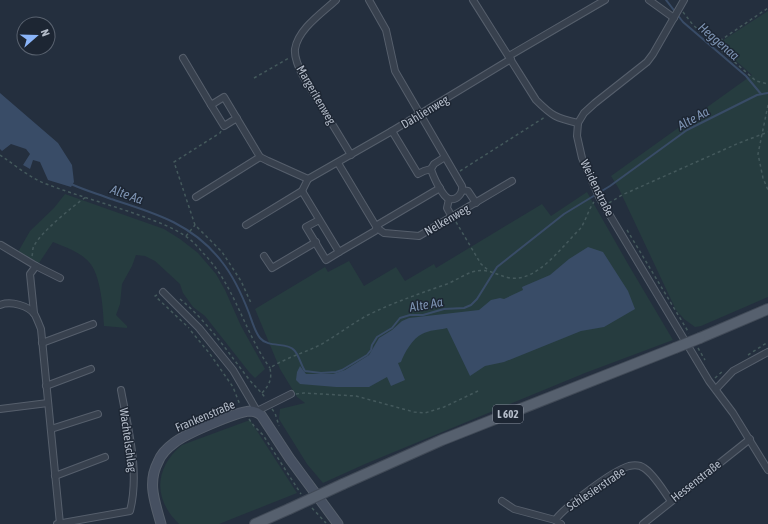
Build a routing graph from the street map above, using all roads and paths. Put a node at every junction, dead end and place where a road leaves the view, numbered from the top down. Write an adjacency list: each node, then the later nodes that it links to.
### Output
1 (336, 0): 11 (street, Margeritenweg)
2 (369, 0): 19 (street, Nelkenweg)
3 (473, 0): 13 (street)
4 (605, 0): 13 (street, Dahlienweg)
5 (649, 0): 9 (street)
6 (684, 0): 7 (street)
7 (680, 8): 9 (street); 10 (path)
8 (768, 8): 10 (path)
9 (674, 18): 21 (street)
10 (715, 44): 15 (path)
11 (296, 56): 14 (path); 27 (street, Margeritenweg)
12 (183, 58): 16 (street)
13 (510, 58): 18 (street); 19 (street, Dahlienweg)
14 (254, 78)
15 (768, 84)
16 (211, 105): 20 (street); 22 (street)
17 (768, 105): 25 (path)
18 (549, 113): 21 (street); 32 (path)
19 (420, 115): 23 (street, Dahlienweg); 29 (street, Nelkenweg)
20 (237, 118): 22 (street); 28 (street)
21 (578, 123): 42 (street, Weidenstraße)
22 (224, 126): 47 (path)
23 (392, 131): 27 (street, Dahlienweg); 31 (street)
24 (768, 132): 25 (path)
25 (763, 134): 37 (path); 44 (path)
26 (0, 154): 39 (path)
27 (351, 155): 30 (street, Dahlienweg)
28 (260, 157): 33 (street); 40 (street)
29 (445, 158): 31 (street); 32 (street, Nelkenweg)
30 (338, 162): 33 (street, Dahlienweg); 49 (street)
31 (431, 169): 35 (street, Nelkenweg)
32 (455, 174): 36 (street, Nelkenweg)
33 (308, 179): 38 (street)
34 (512, 181): 43 (street, Nelkenweg)
35 (440, 188): 41 (street, Nelkenweg); 49 (street)
36 (462, 190): 41 (street, Nelkenweg); 43 (street)
37 (768, 190)
38 (302, 191): 46 (street); 48 (street)
39 (86, 197): 50 (path); 55 (path)
40 (196, 197)
41 (449, 198): 45 (street)
42 (597, 198): 56 (path); 70 (street, Weidenstraße)
43 (476, 203): 45 (street, Nelkenweg)
44 (609, 203)
45 (452, 217): 49 (street, Nelkenweg); 56 (path)
46 (319, 220): 51 (street); 53 (street)
47 (195, 225): 50 (path); 60 (path)
48 (246, 225)
49 (377, 228): 53 (street)
50 (186, 236): 67 (path)
51 (316, 242): 53 (street); 54 (street)
52 (1, 245): 55 (street)
53 (339, 252)
54 (264, 256)
55 (34, 265): 57 (street); 63 (street)
56 (488, 270): 67 (path)
57 (60, 278)
58 (163, 292): 78 (street)
59 (155, 296): 79 (path)
60 (251, 303)
61 (0, 305): 63 (street)
62 (768, 309): 97 (main road, L 602, bridge)
63 (34, 313): 65 (street)
64 (93, 324): 65 (street)
65 (42, 343): 69 (street)
66 (768, 352): 70 (street)
67 (270, 368): 73 (path)
68 (91, 369): 69 (street)
69 (46, 386): 75 (street)
70 (716, 389): 83 (street, Weidenstraße)
71 (121, 390): 94 (street, Wachtelschlag)
72 (478, 391): 74 (path)
73 (262, 393)
74 (290, 394): 76 (street)
75 (48, 403): 77 (street); 81 (street)
76 (269, 404): 78 (street); 82 (path)
77 (0, 409)
78 (257, 411): 79 (main road, Frankenstraße); 99 (main road)
79 (244, 412): 87 (path); 91 (main road, Frankenstraße)
80 (98, 414): 81 (street)
81 (51, 429): 86 (street)
82 (281, 430)
83 (750, 439): 85 (street, Weidenstraße); 89 (street, Hessenstraße)
84 (105, 457): 86 (street)
85 (768, 470)
86 (55, 476): 94 (street)
87 (303, 497)
88 (502, 501): 92 (street, Schlesierstraße)
89 (671, 501): 92 (street, Schlesierstraße); 100 (street, Hessenstraße)
90 (312, 508): 98 (path)
91 (158, 512): 95 (main road, Frankenstraße); 96 (main road, Frankenstraße)
92 (558, 522)
93 (57, 524): 94 (street, Wachtelschlag)
94 (60, 524)
95 (161, 524)
96 (166, 524)
97 (255, 524)
98 (327, 524)
99 (338, 524)
100 (643, 524)

